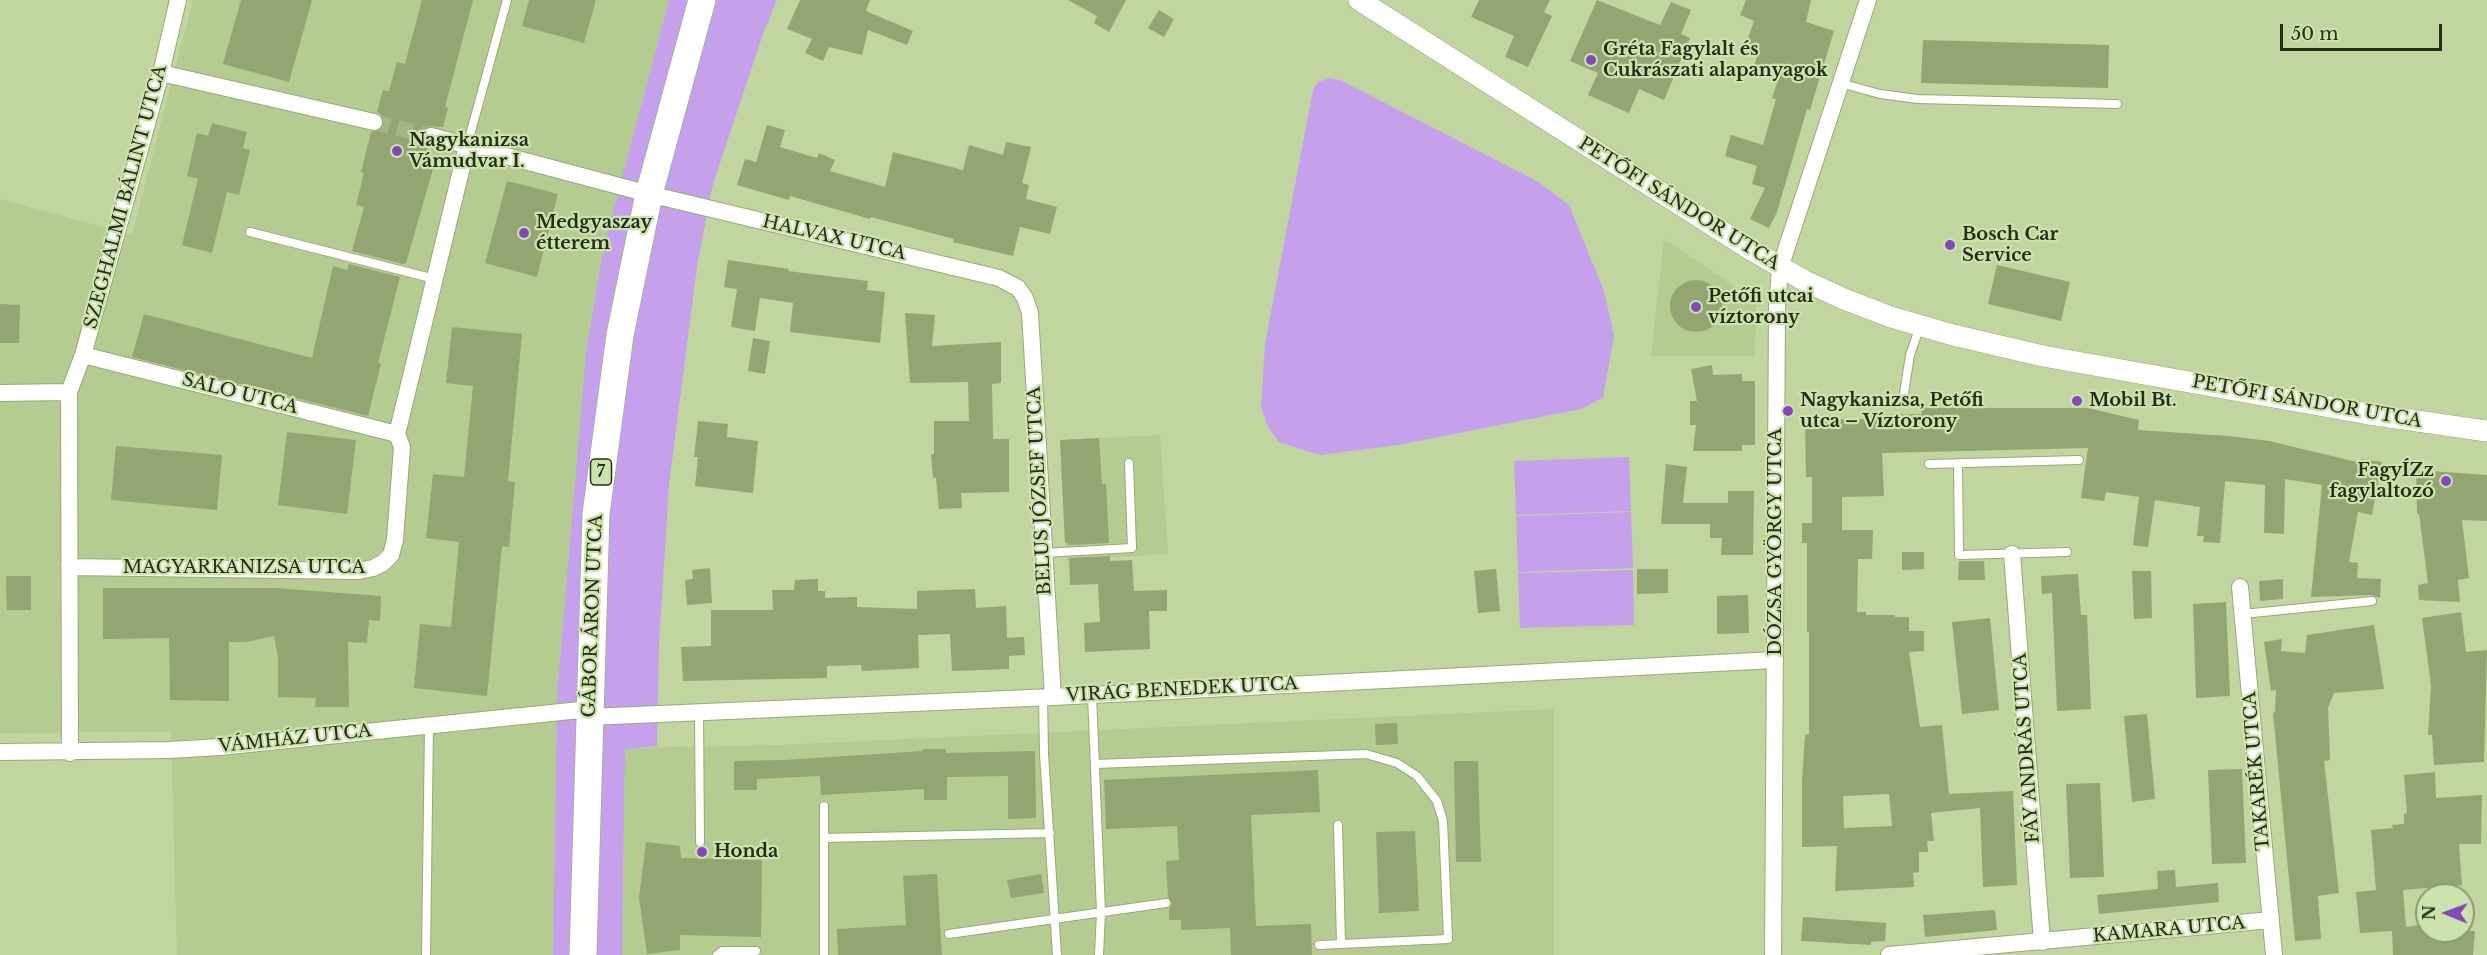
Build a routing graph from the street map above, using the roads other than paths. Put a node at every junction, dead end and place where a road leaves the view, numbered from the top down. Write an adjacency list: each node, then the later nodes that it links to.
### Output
1 (178, 0): 6 (street, SZEGHALMI BÁLINT UTCA)
2 (507, 0): 11 (lane)
3 (702, 0): 12 (main road, GÁBOR ÁRON UTCA / 7)
4 (1359, 0): 14 (street, PETŐFI SÁNDOR UTCA)
5 (1868, 0): 7 (street, DÓZSA GYÖRGY UTCA)
6 (160, 73): 9 (street); 18 (street, SZEGHALMI BÁLINT UTCA)
7 (1840, 84): 8 (lane); 14 (street, DÓZSA GYÖRGY UTCA)
8 (2118, 104)
9 (374, 122)
10 (431, 136): 11 (street, HALVAX UTCA)
11 (467, 146): 12 (street, HALVAX UTCA); 15 (street, MAGYARKANIZSA UTCA)
12 (649, 194): 16 (street, HALVAX UTCA); 39 (main road, GÁBOR ÁRON UTCA / 7)
13 (250, 232): 15 (lane)
14 (1780, 268): 17 (street, PETŐFI SÁNDOR UTCA); 35 (street, DÓZSA GYÖRGY UTCA)
15 (435, 279): 23 (street, MAGYARKANIZSA UTCA)
16 (1018, 288): 29 (street, BELUS JÓZSEF UTCA)
17 (1920, 325): 21 (lane); 22 (street, PETŐFI SÁNDOR UTCA)
18 (83, 355): 19 (street, SZEGHALMI BÁLINT UTCA); 23 (street, SALO UTCA)
19 (69, 392): 20 (street); 31 (street)
20 (0, 393)
21 (1903, 400)
22 (2487, 431)
23 (397, 434): 31 (street, MAGYARKANIZSA UTCA)
24 (2079, 460): 26 (lane)
25 (1129, 463): 29 (lane)
26 (1958, 463): 27 (lane); 30 (lane)
27 (1929, 464)
28 (2067, 552): 30 (lane)
29 (1043, 554): 37 (street, BELUS JÓZSEF UTCA)
30 (2012, 554): 54 (street, FÁY ANDRÁS UTCA)
31 (69, 567): 42 (street)
32 (2240, 587): 34 (street, TAKARÉK UTCA)
33 (2372, 601): 34 (lane)
34 (2243, 614): 52 (street, TAKARÉK UTCA)
35 (1775, 660): 36 (street, VIRÁG BENEDEK UTCA); 65 (street, DÓZSA GYÖRGY UTCA)
36 (1092, 695): 37 (street, VIRÁG BENEDEK UTCA); 43 (lane)
37 (1048, 697): 38 (street, VIRÁG BENEDEK UTCA); 46 (lane)
38 (699, 712): 39 (street, VIRÁG BENEDEK UTCA); 48 (lane)
39 (590, 713): 40 (street, VÁMHÁZ UTCA); 60 (main road, GÁBOR ÁRON UTCA / 7)
40 (429, 726): 42 (street, VÁMHÁZ UTCA); 59 (lane)
41 (0, 752): 42 (street, VÁMHÁZ UTCA)
42 (70, 753)
43 (1095, 764): 50 (lane); 55 (lane)
44 (824, 806): 47 (lane)
45 (1338, 825): 55 (lane)
46 (1050, 833): 47 (lane); 51 (lane)
47 (824, 838): 62 (lane)
48 (700, 843)
49 (1166, 903): 50 (lane)
50 (1101, 912): 51 (lane); 64 (lane)
51 (1055, 919): 53 (lane); 63 (lane)
52 (2271, 920): 54 (street, KAMARA UTCA); 67 (street, TAKARÉK UTCA)
53 (949, 934)
54 (2042, 942): 57 (street, KAMARA UTCA)
55 (1341, 943): 56 (lane)
56 (1319, 945)
57 (2022, 949): 66 (street, KAMARA UTCA)
58 (756, 951): 61 (lane)
59 (426, 955)
60 (583, 955)
61 (717, 955)
62 (824, 955)
63 (1057, 955)
64 (1099, 955)
65 (1773, 955)
66 (1889, 955)
67 (2274, 955)

